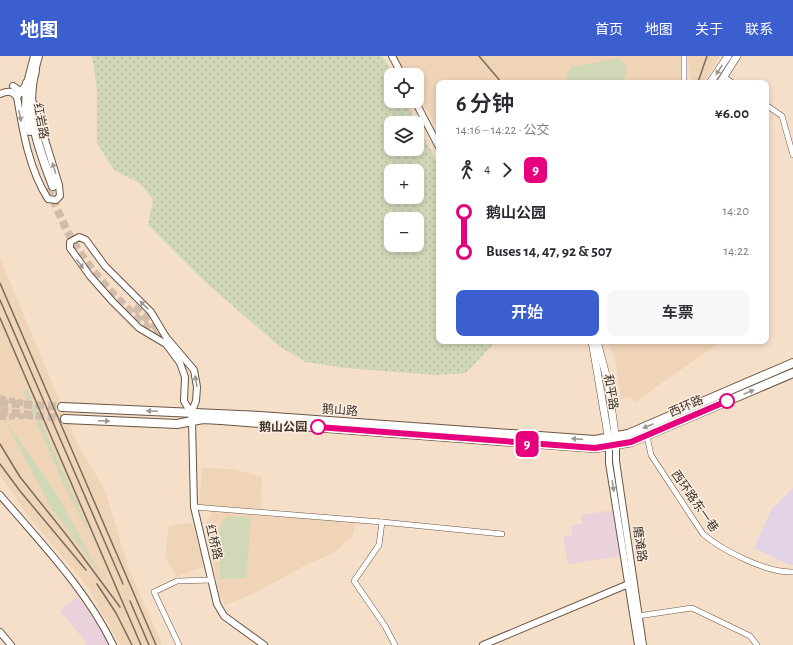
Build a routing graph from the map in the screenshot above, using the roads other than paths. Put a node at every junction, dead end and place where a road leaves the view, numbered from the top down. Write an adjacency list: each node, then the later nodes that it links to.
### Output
1 (34, 56): 12 (street, 红岩路)
2 (39, 56): 8 (street, 红岩路)
3 (392, 56): 7 (street)
4 (684, 56): 9 (street)
5 (728, 56): 10 (main road, one-way to 10)
6 (737, 56): 11 (main road)
7 (398, 68)
8 (35, 71): 15 (main road, 红岩路)
9 (684, 80)
10 (712, 80)
11 (722, 80)
12 (27, 83): 15 (main road, 红岩路)
13 (13, 86): 15 (street)
14 (0, 94): 15 (street)
15 (24, 96): 15 (street, one-way to 15); 20 (main road, 红岩路)
16 (769, 107): 19 (street)
17 (419, 108): 18 (street)
18 (436, 141)
19 (793, 154)
20 (51, 187)
21 (593, 344): 29 (main road, 和平路)
22 (598, 344): 29 (main road, 和平路)
23 (793, 363): 29 (main road, 西环路, one-way to 29)
24 (793, 374): 28 (main road, 西环路, one-way to 24)
25 (62, 407): 26 (main road, 鹅山路, one-way to 25)
26 (192, 417): 26 (street, one-way to 26); 27 (main road, 鹅山路, one-way to 26); 29 (main road, 鹅山路); 31 (street, 红桥路)
27 (65, 419)
28 (647, 436): 29 (main road, 西环路); 34 (street, 西环路东一巷)
29 (612, 442): 36 (street, 磨滩路)
30 (0, 495): 40 (street)
31 (194, 507): 32 (street); 35 (street, 红桥路)
32 (382, 522): 33 (street); 43 (street)
33 (502, 534)
34 (793, 572)
35 (212, 580): 41 (street); 42 (street, 红桥路)
36 (631, 583): 37 (street, 磨滩路); 44 (street); 45 (street, 磨滩路)
37 (638, 616): 46 (street, 磨滩路); 47 (street)
38 (0, 632): 39 (street)
39 (11, 645)
40 (113, 645)
41 (179, 645)
42 (264, 645)
43 (395, 645)
44 (483, 645)
45 (638, 645)
46 (643, 645)
47 (758, 645)

